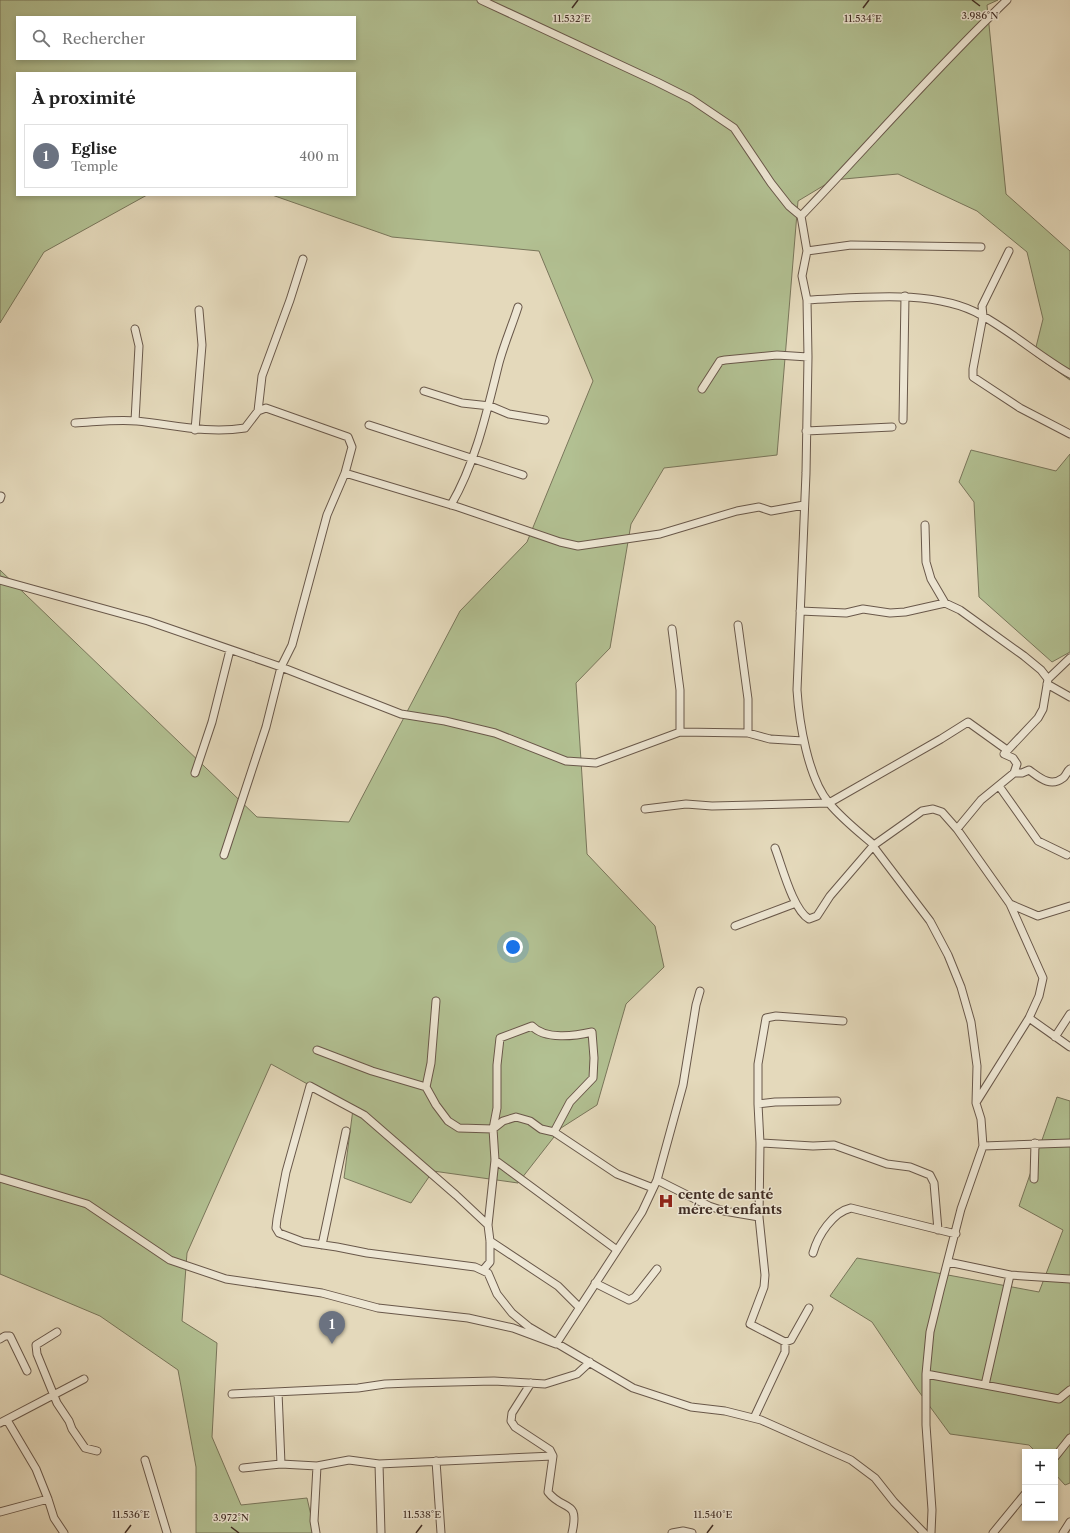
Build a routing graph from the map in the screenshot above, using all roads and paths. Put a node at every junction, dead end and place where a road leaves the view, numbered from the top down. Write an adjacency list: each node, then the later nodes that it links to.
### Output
1 (480, 0): 3 (street)
2 (1007, 0): 3 (street)
3 (801, 216): 5 (street)
4 (981, 246): 5 (street)
5 (807, 251): 9 (street)
6 (1009, 251): 12 (street)
7 (303, 259): 19 (street)
8 (905, 296): 9 (street); 12 (street); 21 (street)
9 (807, 300): 14 (street)
10 (518, 307): 18 (street)
11 (199, 310): 26 (street)
12 (983, 316): 15 (street); 28 (street)
13 (135, 329): 22 (street)
14 (808, 357): 16 (street); 27 (street)
15 (1070, 374)
16 (702, 389)
17 (424, 391): 18 (street)
18 (490, 406): 20 (street); 29 (street)
19 (258, 411): 26 (street); 30 (street)
20 (544, 420)
21 (903, 420)
22 (136, 421): 23 (street); 26 (street)
23 (75, 423)
24 (368, 425): 29 (street)
25 (892, 427): 27 (street)
26 (195, 430)
27 (806, 431): 33 (street)
28 (1070, 434)
29 (471, 459): 31 (street); 32 (street)
30 (345, 473): 32 (street); 42 (street)
31 (522, 475)
32 (451, 505): 33 (street)
33 (804, 506): 37 (street)
34 (925, 525): 36 (street)
35 (0, 580): 40 (street)
36 (945, 603): 37 (street); 43 (street)
37 (800, 611): 47 (street)
38 (738, 625): 46 (street)
39 (672, 629): 45 (street)
40 (230, 650): 42 (street); 50 (street)
41 (1070, 658): 43 (street)
42 (281, 667): 45 (street); 58 (street)
43 (1047, 682): 44 (street); 48 (street)
44 (1070, 697)
45 (680, 732): 46 (street)
46 (748, 733): 47 (street)
47 (803, 741): 53 (street)
48 (1007, 750): 51 (street); 53 (street)
49 (1070, 769): 51 (street)
50 (195, 773)
51 (1014, 773): 52 (street)
52 (1000, 786): 55 (street); 59 (street)
53 (829, 803): 54 (street); 56 (street)
54 (645, 809)
55 (957, 829): 56 (street); 61 (street)
56 (873, 846): 60 (street); 74 (street)
57 (775, 848): 60 (street)
58 (224, 855)
59 (1067, 855)
60 (796, 902): 63 (street)
61 (1010, 904): 62 (street); 67 (street)
62 (1070, 906)
63 (735, 926)
64 (700, 991): 86 (street)
65 (436, 1001): 72 (street)
66 (1070, 1014): 69 (street)
67 (1029, 1018): 69 (street); 74 (street)
68 (843, 1021): 75 (street)
69 (1055, 1037): 70 (street)
70 (1070, 1047)
71 (317, 1050): 72 (street)
72 (426, 1087): 76 (street)
73 (837, 1101): 75 (street)
74 (976, 1103): 82 (street)
75 (758, 1104): 79 (street)
76 (493, 1129): 78 (street); 78 (street); 83 (street)
77 (346, 1131): 93 (street)
78 (554, 1132): 87 (street)
79 (760, 1143): 88 (street); 90 (street)
80 (1035, 1143): 81 (street); 82 (street); 85 (street)
81 (1070, 1143)
82 (983, 1146): 91 (street)
83 (494, 1160): 89 (street); 94 (street)
84 (0, 1178): 107 (street)
85 (1034, 1179)
86 (657, 1180): 87 (street); 88 (street)
87 (653, 1188): 94 (street)
88 (759, 1217): 106 (street)
89 (488, 1225): 92 (street); 93 (street)
90 (938, 1230): 91 (street); 95 (street)
91 (956, 1234): 96 (street)
92 (490, 1241): 98 (street); 102 (street)
93 (322, 1245): 98 (street)
94 (617, 1250): 101 (street)
95 (813, 1253)
96 (948, 1262): 99 (street); 110 (street)
97 (657, 1269): 101 (street)
98 (484, 1270): 107 (street)
99 (1010, 1274): 100 (street); 113 (street)
100 (1070, 1279)
101 (595, 1283): 102 (street)
102 (579, 1307): 107 (street)
103 (809, 1308): 106 (street)
104 (57, 1332): 117 (street)
105 (0, 1339): 109 (street)
106 (785, 1342): 118 (street)
107 (556, 1344): 108 (street)
108 (590, 1362): 112 (street); 118 (street)
109 (27, 1371)
110 (926, 1374): 113 (street); 143 (street)
111 (84, 1379): 117 (street)
112 (531, 1383): 115 (street); 123 (street)
113 (985, 1385): 114 (street)
114 (1070, 1390)
115 (278, 1392): 116 (street); 126 (street)
116 (232, 1394)
117 (55, 1395): 119 (street); 121 (street)
118 (754, 1418): 142 (street)
119 (3, 1422): 131 (street)
120 (1070, 1438): 122 (street)
121 (97, 1450)
122 (1058, 1453)
123 (553, 1456): 125 (street); 139 (street)
124 (146, 1460): 135 (street)
125 (436, 1461): 127 (street); 138 (street)
126 (281, 1464): 128 (street); 129 (street)
127 (379, 1464): 128 (street); 137 (street)
128 (317, 1466): 136 (street)
129 (243, 1468)
130 (1022, 1498): 144 (street)
131 (48, 1499): 132 (street); 134 (street)
132 (0, 1512)
133 (1070, 1522): 145 (street)
134 (64, 1533)
135 (167, 1533)
136 (316, 1533)
137 (381, 1533)
138 (442, 1533)
139 (572, 1533)
140 (672, 1533): 141 (street)
141 (692, 1533)
142 (924, 1533)
143 (931, 1533)
144 (993, 1533)
145 (1063, 1533)

